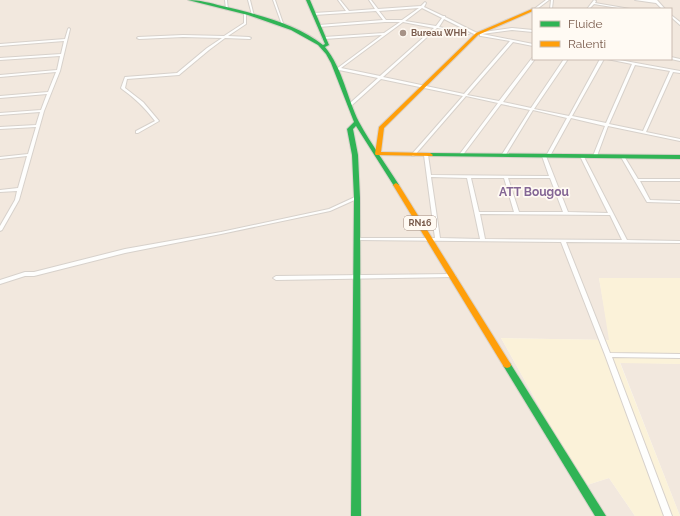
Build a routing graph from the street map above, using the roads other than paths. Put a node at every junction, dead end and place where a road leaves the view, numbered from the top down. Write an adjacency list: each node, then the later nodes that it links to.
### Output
1 (190, 0): 16 (street, RN16)
2 (226, 0): 16 (street)
3 (249, 0): 22 (street)
4 (274, 0): 29 (street)
5 (308, 0): 21 (street)
6 (339, 0): 19 (street)
7 (370, 0): 17 (street)
8 (548, 0): 14 (street)
9 (636, 0): 10 (street)
10 (656, 1)
11 (594, 2): 15 (street)
12 (425, 3): 13 (street)
13 (422, 8): 17 (street); 24 (street); 26 (street)
14 (537, 8)
15 (624, 8)
16 (227, 9): 20 (street, RN16)
17 (377, 10): 19 (street); 25 (street)
18 (532, 11): 35 (street)
19 (348, 12): 21 (street)
20 (245, 13): 22 (street, RN16); 36 (street)
21 (314, 14): 30 (street)
22 (253, 15): 29 (street, RN16)
23 (672, 17): 28 (street)
24 (444, 18): 27 (street); 31 (street)
25 (385, 21): 26 (street); 30 (street)
26 (401, 21): 31 (street); 34 (street)
27 (453, 23): 31 (street); 35 (street)
28 (680, 24)
29 (283, 26): 44 (street, RN16)
30 (319, 26): 39 (street)
31 (438, 28): 35 (street); 57 (street)
32 (69, 29): 40 (street)
33 (532, 31): 35 (street)
34 (385, 34): 39 (street); 52 (street)
35 (477, 34): 41 (street); 58 (street)
36 (223, 37): 37 (street); 38 (street); 72 (street)
37 (139, 38)
38 (249, 38)
39 (324, 38): 44 (street)
40 (66, 40): 42 (street); 45 (street)
41 (512, 41): 43 (street); 60 (street)
42 (0, 45)
43 (532, 45)
44 (322, 47): 52 (street, RN16)
45 (62, 55): 46 (street); 54 (street)
46 (0, 59)
47 (532, 60): 62 (street)
48 (565, 60): 64 (street)
49 (601, 60): 67 (street)
50 (614, 60): 51 (street)
51 (634, 64): 53 (street); 69 (street)
52 (337, 70): 57 (street); 63 (street, RN16)
53 (672, 70): 55 (street); 73 (street)
54 (58, 71): 56 (street); 59 (street)
55 (680, 72)
56 (0, 76)
57 (380, 78): 58 (street); 63 (street)
58 (424, 87): 60 (street); 75 (street)
59 (49, 93): 61 (street); 65 (street)
60 (466, 96): 62 (street); 76 (street)
61 (0, 97)
62 (501, 103): 64 (street); 78 (street)
63 (350, 105): 68 (street, RN16)
64 (532, 109): 67 (street); 80 (street)
65 (42, 111): 66 (street); 70 (street)
66 (0, 114)
67 (570, 117): 69 (street); 81 (street)
68 (357, 122): 75 (street, RN16); 95 (street)
69 (607, 125): 73 (street); 83 (street)
70 (38, 126): 71 (street); 79 (street)
71 (0, 128)
72 (137, 132)
73 (644, 132): 74 (street)
74 (680, 140)
75 (378, 154): 76 (street); 103 (street, RN16)
76 (413, 155): 77 (street)
77 (426, 155): 78 (street); 87 (street)
78 (461, 155): 80 (street)
79 (30, 156): 86 (street); 93 (street)
80 (503, 156): 81 (street)
81 (546, 156): 82 (street); 90 (street)
82 (582, 156): 83 (street); 100 (street)
83 (595, 156): 84 (street)
84 (623, 157): 85 (street); 91 (street)
85 (680, 157)
86 (0, 158)
87 (429, 176): 88 (street); 104 (street)
88 (469, 176): 89 (street); 97 (street)
89 (506, 177): 90 (street); 98 (street)
90 (552, 177): 99 (street)
91 (636, 180): 92 (street); 96 (street)
92 (680, 180)
93 (20, 189): 94 (street); 101 (street)
94 (0, 191)
95 (357, 198): 102 (street); 112 (street)
96 (680, 202)
97 (477, 213): 98 (street); 105 (street)
98 (517, 213): 99 (street)
99 (566, 214): 100 (street)
100 (610, 214): 107 (street)
101 (1, 228)
102 (357, 239): 103 (street); 110 (street)
103 (430, 239): 104 (street); 109 (street, RN16)
104 (438, 240): 105 (street)
105 (483, 240): 106 (street)
106 (563, 241): 107 (street); 113 (street)
107 (625, 241): 108 (street)
108 (680, 242)
109 (453, 276): 110 (street); 116 (street, RN16)
110 (357, 277): 111 (street); 115 (street)
111 (276, 278)
112 (0, 282)
113 (608, 356): 114 (street); 117 (street)
114 (680, 356)
115 (356, 516)
116 (601, 516)
117 (668, 516)

